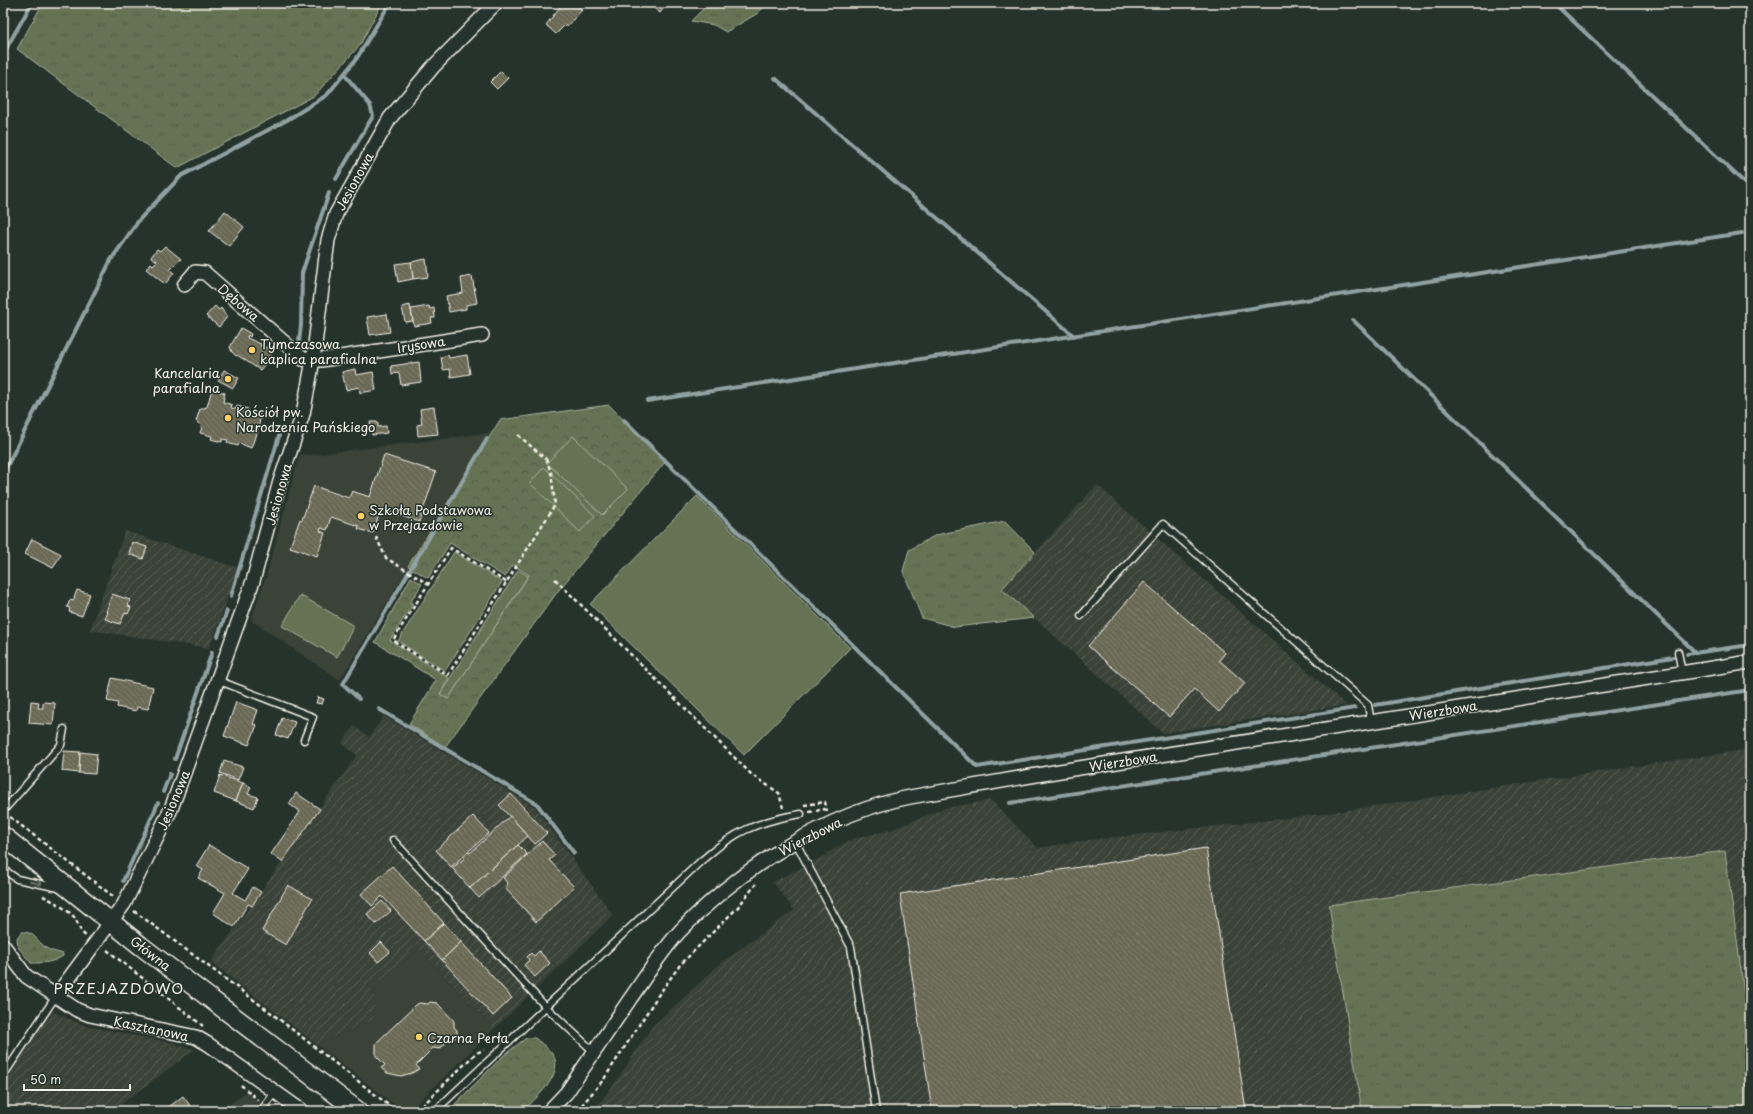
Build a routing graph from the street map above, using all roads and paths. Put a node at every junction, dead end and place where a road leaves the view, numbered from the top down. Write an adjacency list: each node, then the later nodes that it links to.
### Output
1 (496, 3): 4 (street, Jesionowa)
2 (184, 285): 4 (street, Dębowa)
3 (482, 334): 4 (street, Irysowa)
4 (313, 360): 14 (street, Jesionowa)
5 (518, 435): 8 (path)
6 (376, 537): 9 (path)
7 (555, 579): 21 (path)
8 (506, 582): 9 (path); 9 (path)
9 (428, 584)
10 (1081, 616): 15 (lane)
11 (1678, 652): 13 (lane)
12 (1750, 662): 13 (street, Wierzbowa)
13 (1682, 673): 15 (street, Wierzbowa)
14 (218, 680): 17 (lane); 33 (street, Jesionowa)
15 (1371, 722): 25 (street, Wierzbowa)
16 (64, 729): 19 (lane)
17 (304, 740)
18 (825, 802): 20 (path)
19 (3, 811)
20 (801, 814): 21 (lane, Wierzbowa)
21 (785, 816): 37 (lane, Wierzbowa)
22 (9, 817): 28 (path)
23 (3, 836): 29 (main road, Główna)
24 (393, 840): 37 (lane)
25 (796, 841): 40 (street, Wierzbowa); 51 (lane)
26 (3, 869): 29 (lane, one-way to 29)
27 (757, 882): 50 (path)
28 (99, 887)
29 (73, 891): 33 (main road, Główna)
30 (38, 894): 31 (path)
31 (74, 917)
32 (143, 918): 46 (path)
33 (111, 922): 36 (street, Jesionowa); 45 (main road, Główna)
34 (3, 945): 36 (street, Kasztanowa)
35 (126, 964): 38 (path)
36 (56, 996): 38 (street, Kasztanowa); 41 (lane)
37 (546, 1007): 40 (lane); 48 (lane, Wierzbowa)
38 (208, 1044): 42 (street, Kasztanowa)
39 (487, 1049): 47 (path)
40 (594, 1052): 49 (street, Wierzbowa)
41 (3, 1076)
42 (276, 1091): 43 (lane); 44 (street, Kasztanowa)
43 (261, 1111)
44 (302, 1111)
45 (358, 1111)
46 (396, 1111)
47 (417, 1111)
48 (435, 1111)
49 (549, 1111)
50 (578, 1111)
51 (876, 1111)

